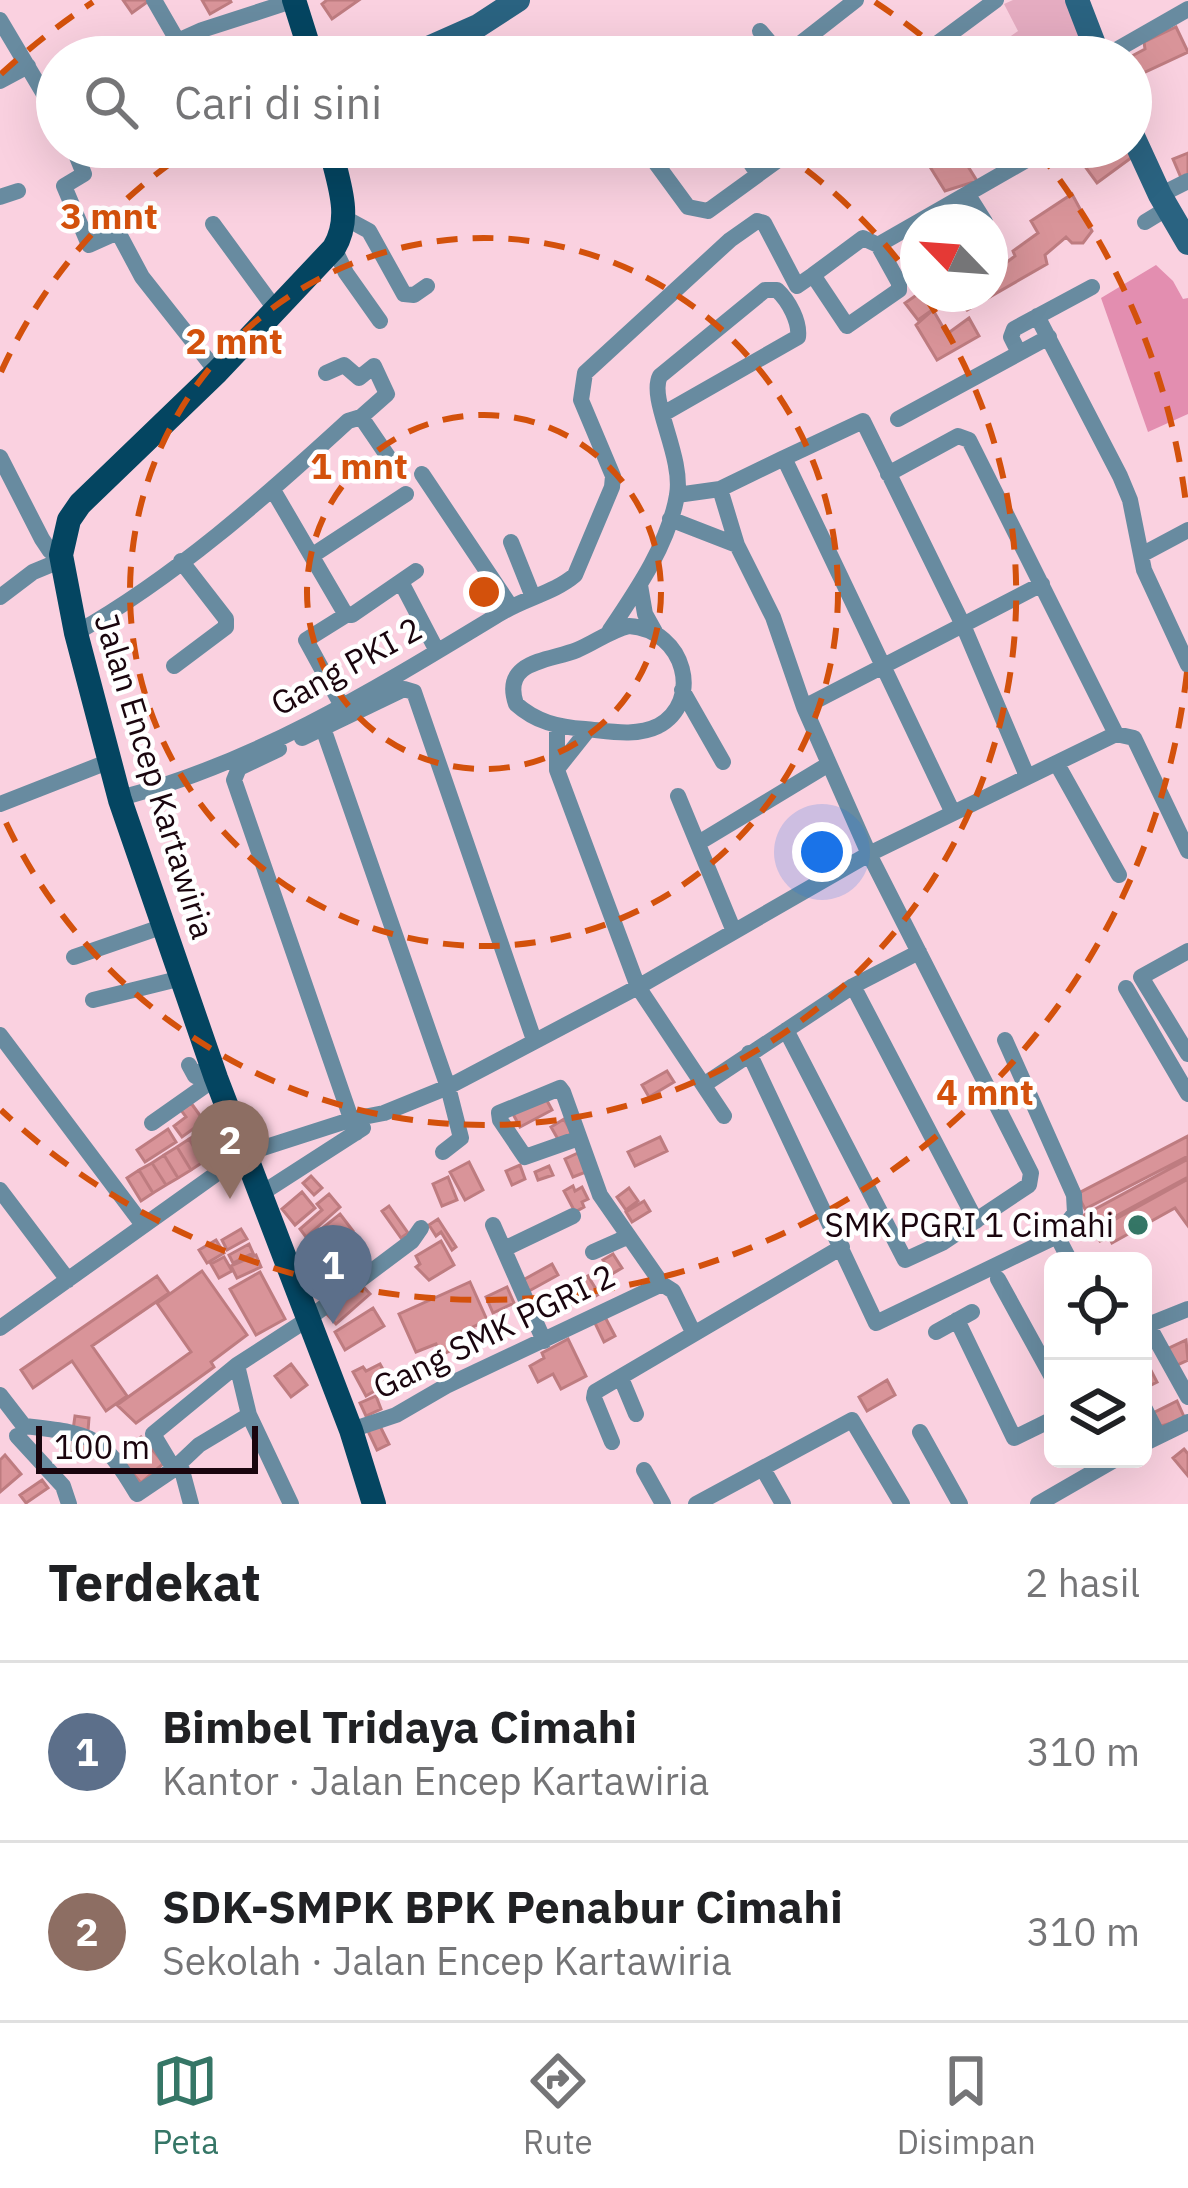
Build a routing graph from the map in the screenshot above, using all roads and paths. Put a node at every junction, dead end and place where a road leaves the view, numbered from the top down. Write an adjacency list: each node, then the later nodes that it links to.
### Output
1 (154, 0): 10 (street)
2 (295, 0): 11 (street); 12 (main road)
3 (518, 0): 13 (main road)
4 (856, 0): 15 (street)
5 (996, 0): 16 (street)
6 (1077, 0): 17 (main road)
7 (1188, 10): 18 (street)
8 (0, 20): 19 (street)
9 (760, 31): 14 (street)
10 (175, 36)
11 (189, 36)
12 (302, 36)
13 (455, 36)
14 (764, 36)
15 (809, 36)
16 (947, 36)
17 (1093, 36)
18 (1140, 36)
19 (28, 66): 20 (street); 21 (street)
20 (36, 75)
21 (0, 81)
22 (81, 168): 48 (street)
23 (334, 168): 34 (main road)
24 (659, 168): 29 (street)
25 (754, 168): 29 (street)
26 (766, 168): 29 (street)
27 (1014, 168): 31 (street)
28 (1148, 168): 32 (main road)
29 (758, 174)
30 (1188, 182): 32 (street)
31 (968, 195): 33 (street); 38 (street)
32 (1164, 202): 35 (street); 37 (main road)
33 (974, 204)
34 (345, 218): 39 (main road); 41 (street)
35 (1145, 222)
36 (213, 224): 43 (street)
37 (1188, 243)
38 (878, 245): 40 (street); 40 (street)
39 (334, 248): 43 (main road); 45 (street)
40 (804, 281): 73 (street, Gang PKI 2)
41 (427, 286)
42 (1092, 287): 44 (street)
43 (276, 310): 48 (main road)
44 (1037, 316): 46 (street); 47 (street)
45 (380, 321)
46 (1049, 337): 47 (street); 66 (street)
47 (1018, 353): 52 (street)
48 (217, 372): 68 (main road)
49 (326, 374): 51 (street)
50 (664, 414): 50 (street); 61 (street)
51 (361, 417): 55 (street); 59 (street)
52 (898, 418)
53 (0, 457): 68 (street)
54 (784, 458): 57 (street); 58 (street); 81 (street)
55 (391, 461)
56 (422, 474): 74 (street)
57 (888, 474): 70 (street); 76 (street)
58 (720, 489): 61 (street); 65 (street)
59 (273, 490): 67 (street); 69 (street)
60 (406, 494): 67 (street)
61 (677, 495): 62 (street)
62 (670, 519): 65 (street); 71 (street)
63 (1188, 530): 66 (street)
64 (511, 542): 73 (street)
65 (737, 545): 86 (street)
66 (1143, 554): 82 (street)
67 (314, 555): 75 (street)
68 (62, 557): 72 (street); 79 (main road, Jalan Encep Kartawiria)
69 (181, 561): 79 (street); 83 (street)
70 (1042, 584): 76 (street); 90 (street)
71 (640, 585): 77 (street); 78 (street)
72 (0, 597)
73 (533, 597): 74 (street, Gang PKI 2)
74 (511, 607): 80 (street, Gang PKI 2)
75 (346, 615): 80 (street); 85 (street)
76 (963, 625): 81 (street); 96 (street)
77 (610, 630): 78 (street); 87 (street)
78 (656, 632): 84 (street)
79 (76, 633): 91 (main road, Jalan Encep Kartawiria)
80 (437, 651): 85 (street, Gang PKI 2)
81 (886, 664): 86 (street); 100 (street)
82 (1188, 664)
83 (174, 666)
84 (682, 690): 89 (street); 92 (street)
85 (342, 706): 98 (street, Gang PKI 2)
86 (804, 707): 93 (street)
87 (557, 727): 89 (street); 95 (street)
88 (323, 728): 117 (street); 123 (street); 127 (street)
89 (588, 730): 95 (street)
90 (1116, 734): 94 (street); 102 (street)
91 (110, 761): 98 (main road, Jalan Encep Kartawiria); 99 (street)
92 (722, 762)
93 (829, 764): 101 (street); 103 (street)
94 (1057, 764): 96 (street); 104 (street)
95 (557, 770): 112 (street)
96 (1027, 776): 100 (street)
97 (678, 796): 101 (street)
98 (121, 801): 105 (main road, Jalan Encep Kartawiria)
99 (0, 804)
100 (953, 813): 103 (street)
101 (700, 842): 106 (street)
102 (1188, 850)
103 (869, 854): 106 (street); 107 (street)
104 (1119, 875)
105 (164, 926): 109 (street); 110 (main road, Jalan Encep Kartawiria)
106 (733, 929): 112 (street)
107 (919, 952): 111 (street); 134 (street)
108 (1188, 952): 120 (street)
109 (74, 957)
110 (182, 978): 114 (street); 121 (main road, Jalan Encep Kartawiria)
111 (853, 986): 115 (street); 134 (street)
112 (638, 987): 117 (street); 122 (street)
113 (1126, 988): 124 (street)
114 (93, 1000)
115 (786, 1030): 119 (street); 134 (street)
116 (0, 1036): 135 (street)
117 (535, 1040): 123 (street)
118 (1005, 1040): 138 (street)
119 (749, 1053): 122 (street); 140 (street)
120 (1188, 1054)
121 (206, 1070): 126 (street); 130 (main road, Jalan Encep Kartawiria)
122 (705, 1084): 125 (street)
123 (448, 1087): 127 (street); 129 (street)
124 (1188, 1094)
125 (724, 1116)
126 (152, 1123)
127 (354, 1126): 130 (street); 132 (street)
128 (579, 1138): 128 (street); 139 (street)
129 (443, 1152)
130 (244, 1154): 132 (main road, Jalan Encep Kartawiria); 135 (street)
131 (0, 1190): 145 (street)
132 (259, 1195): 148 (main road, Jalan Encep Kartawiria)
133 (573, 1216): 141 (street)
134 (976, 1221)
135 (143, 1225): 145 (street)
136 (493, 1225): 141 (street)
137 (421, 1228): 148 (street)
138 (1057, 1236): 140 (street); 143 (street)
139 (627, 1237): 142 (street); 146 (street)
140 (842, 1247): 150 (street)
141 (504, 1250): 152 (street)
142 (593, 1252)
143 (1065, 1252)
144 (998, 1279): 153 (street)
145 (68, 1280): 149 (street)
146 (662, 1284): 150 (street); 152 (street, Gang SMK PGRI 2)
147 (1188, 1310): 157 (street)
148 (308, 1319): 154 (street); 162 (main road, Jalan Encep Kartawiria)
149 (0, 1328)
150 (693, 1332): 155 (street)
151 (936, 1332): 161 (street)
152 (544, 1341): 162 (street, Gang SMK PGRI 2)
153 (1044, 1363)
154 (237, 1365): 159 (street); 170 (street)
155 (621, 1378): 158 (street); 166 (street)
156 (0, 1395): 170 (street)
157 (1188, 1397)
158 (636, 1414)
159 (249, 1415): 172 (street); 173 (street)
160 (1188, 1422): 165 (street)
161 (1044, 1423)
162 (352, 1430): 174 (main road, Jalan Encep Kartawiria)
163 (920, 1432): 179 (street)
164 (17, 1436): 171 (street)
165 (1152, 1439)
166 (612, 1442)
167 (1095, 1468): 180 (street)
168 (763, 1469): 176 (street); 177 (street); 178 (street)
169 (644, 1470): 175 (street)
170 (138, 1499)
171 (69, 1504)
172 (191, 1504)
173 (291, 1504)
174 (374, 1504)
175 (663, 1504)
176 (696, 1504)
177 (783, 1504)
178 (902, 1504)
179 (960, 1504)
180 (1038, 1504)

